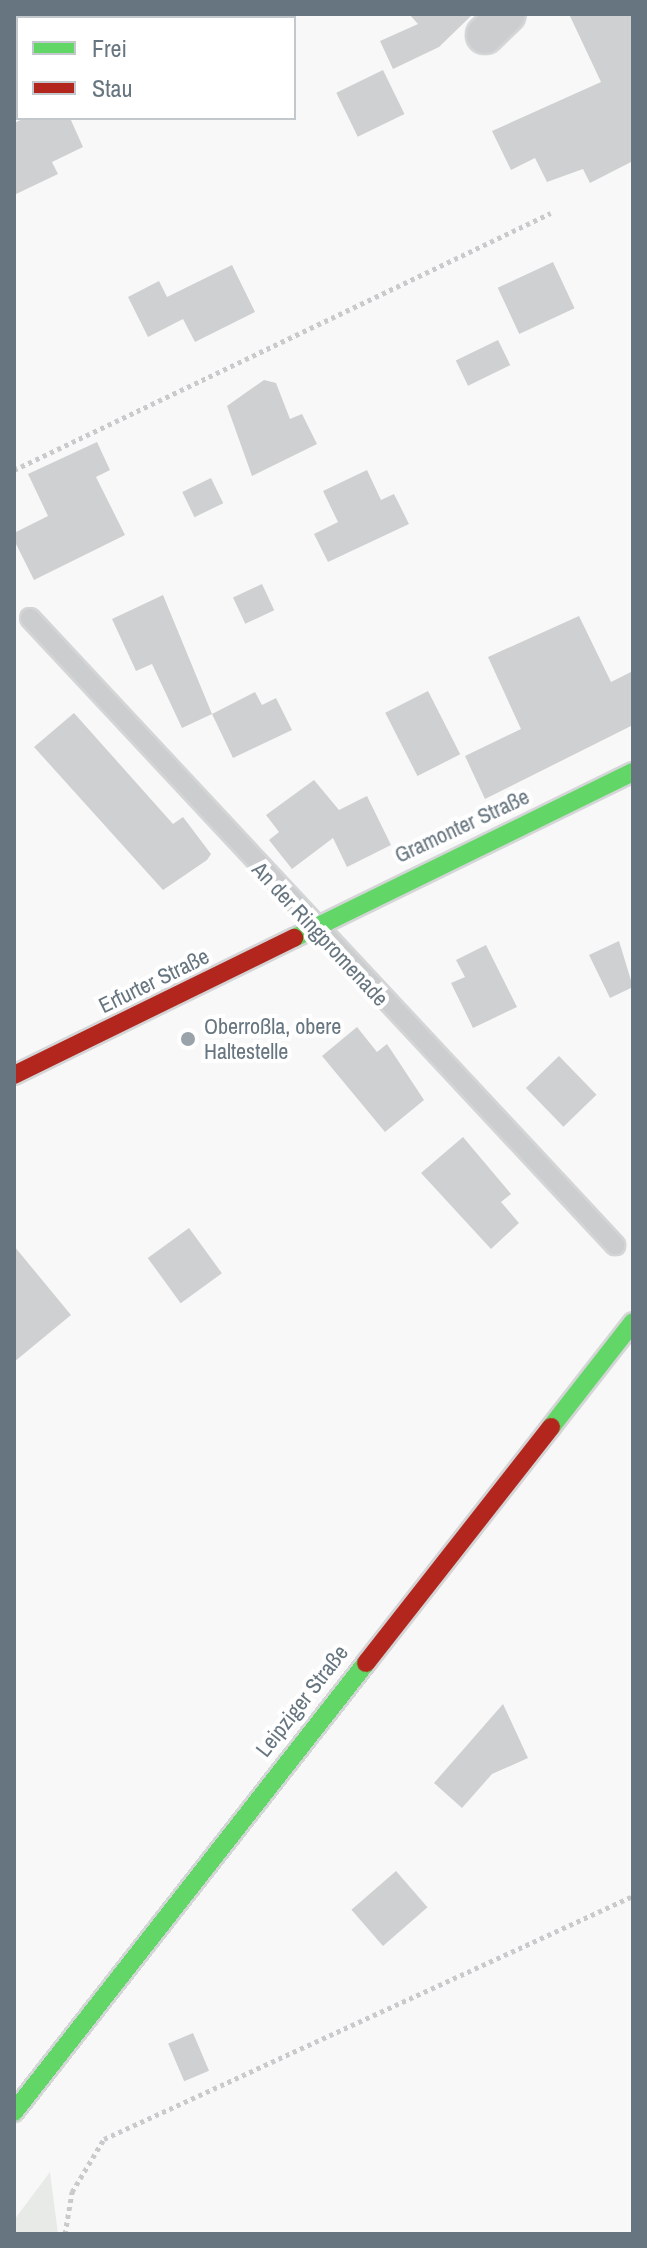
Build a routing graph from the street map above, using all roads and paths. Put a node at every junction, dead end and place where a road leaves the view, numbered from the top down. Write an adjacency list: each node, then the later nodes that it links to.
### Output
1 (551, 213): 2 (path)
2 (14, 470)
3 (30, 618): 5 (lane, An der Ringpromenade)
4 (633, 772): 5 (main road, Gramonter Straße)
5 (314, 928): 6 (main road, Erfurter Straße); 7 (lane, An der Ringpromenade)
6 (14, 1075)
7 (615, 1245)
8 (633, 1322): 10 (main road, Leipziger Straße)
9 (633, 1896): 11 (path)
10 (14, 2112)
11 (65, 2234)

